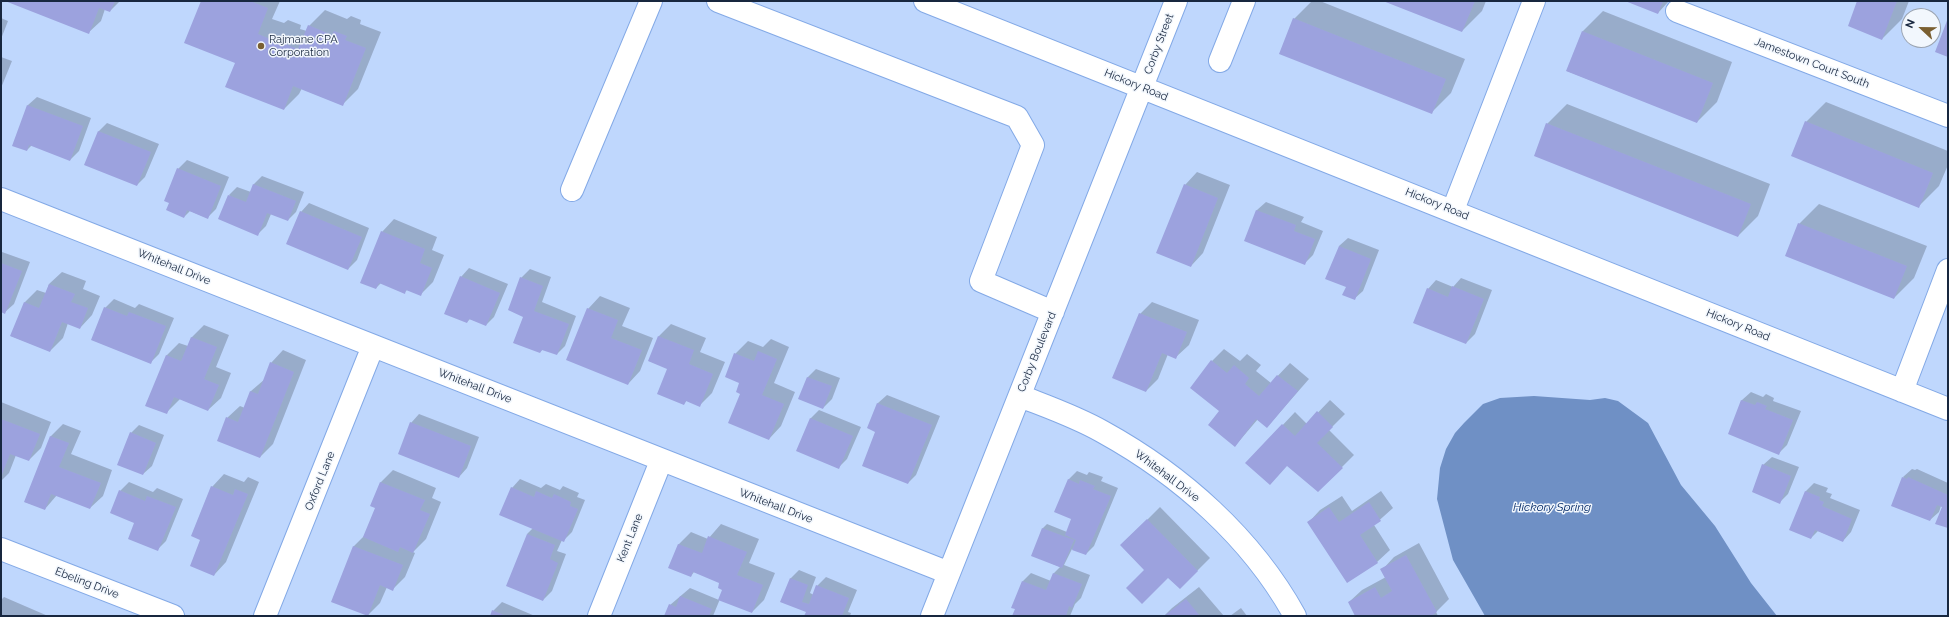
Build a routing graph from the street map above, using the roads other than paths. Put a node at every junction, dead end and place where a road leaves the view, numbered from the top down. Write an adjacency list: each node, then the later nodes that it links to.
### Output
1 (652, 1): 11 (street)
2 (718, 1): 15 (street)
3 (925, 1): 9 (street, Hickory Road)
4 (1176, 1): 9 (street, Corby Street)
5 (1244, 1): 8 (street)
6 (1534, 1): 13 (street)
7 (1677, 11): 10 (street, Jamestown Court South)
8 (1220, 62)
9 (1142, 87): 13 (street, Hickory Road); 15 (street, Corby Boulevard)
10 (1948, 116)
11 (572, 190)
12 (1, 199): 16 (street, Whitehall Drive)
13 (1453, 210): 17 (street, Hickory Road)
14 (1948, 270): 17 (street)
15 (1053, 312): 18 (street, Corby Boulevard)
16 (373, 346): 20 (street, Whitehall Drive); 24 (street, Oxford Lane)
17 (1902, 391): 19 (street, Hickory Road)
18 (1020, 396): 22 (street, Corby Boulevard); 27 (street, Whitehall Drive)
19 (1948, 409)
20 (661, 460): 22 (street, Whitehall Drive); 25 (street, Kent Lane)
21 (1, 549): 23 (street, Ebeling Drive)
22 (949, 573): 26 (street, Corby Boulevard)
23 (173, 616)
24 (265, 616)
25 (599, 616)
26 (932, 616)
27 (1295, 616)

